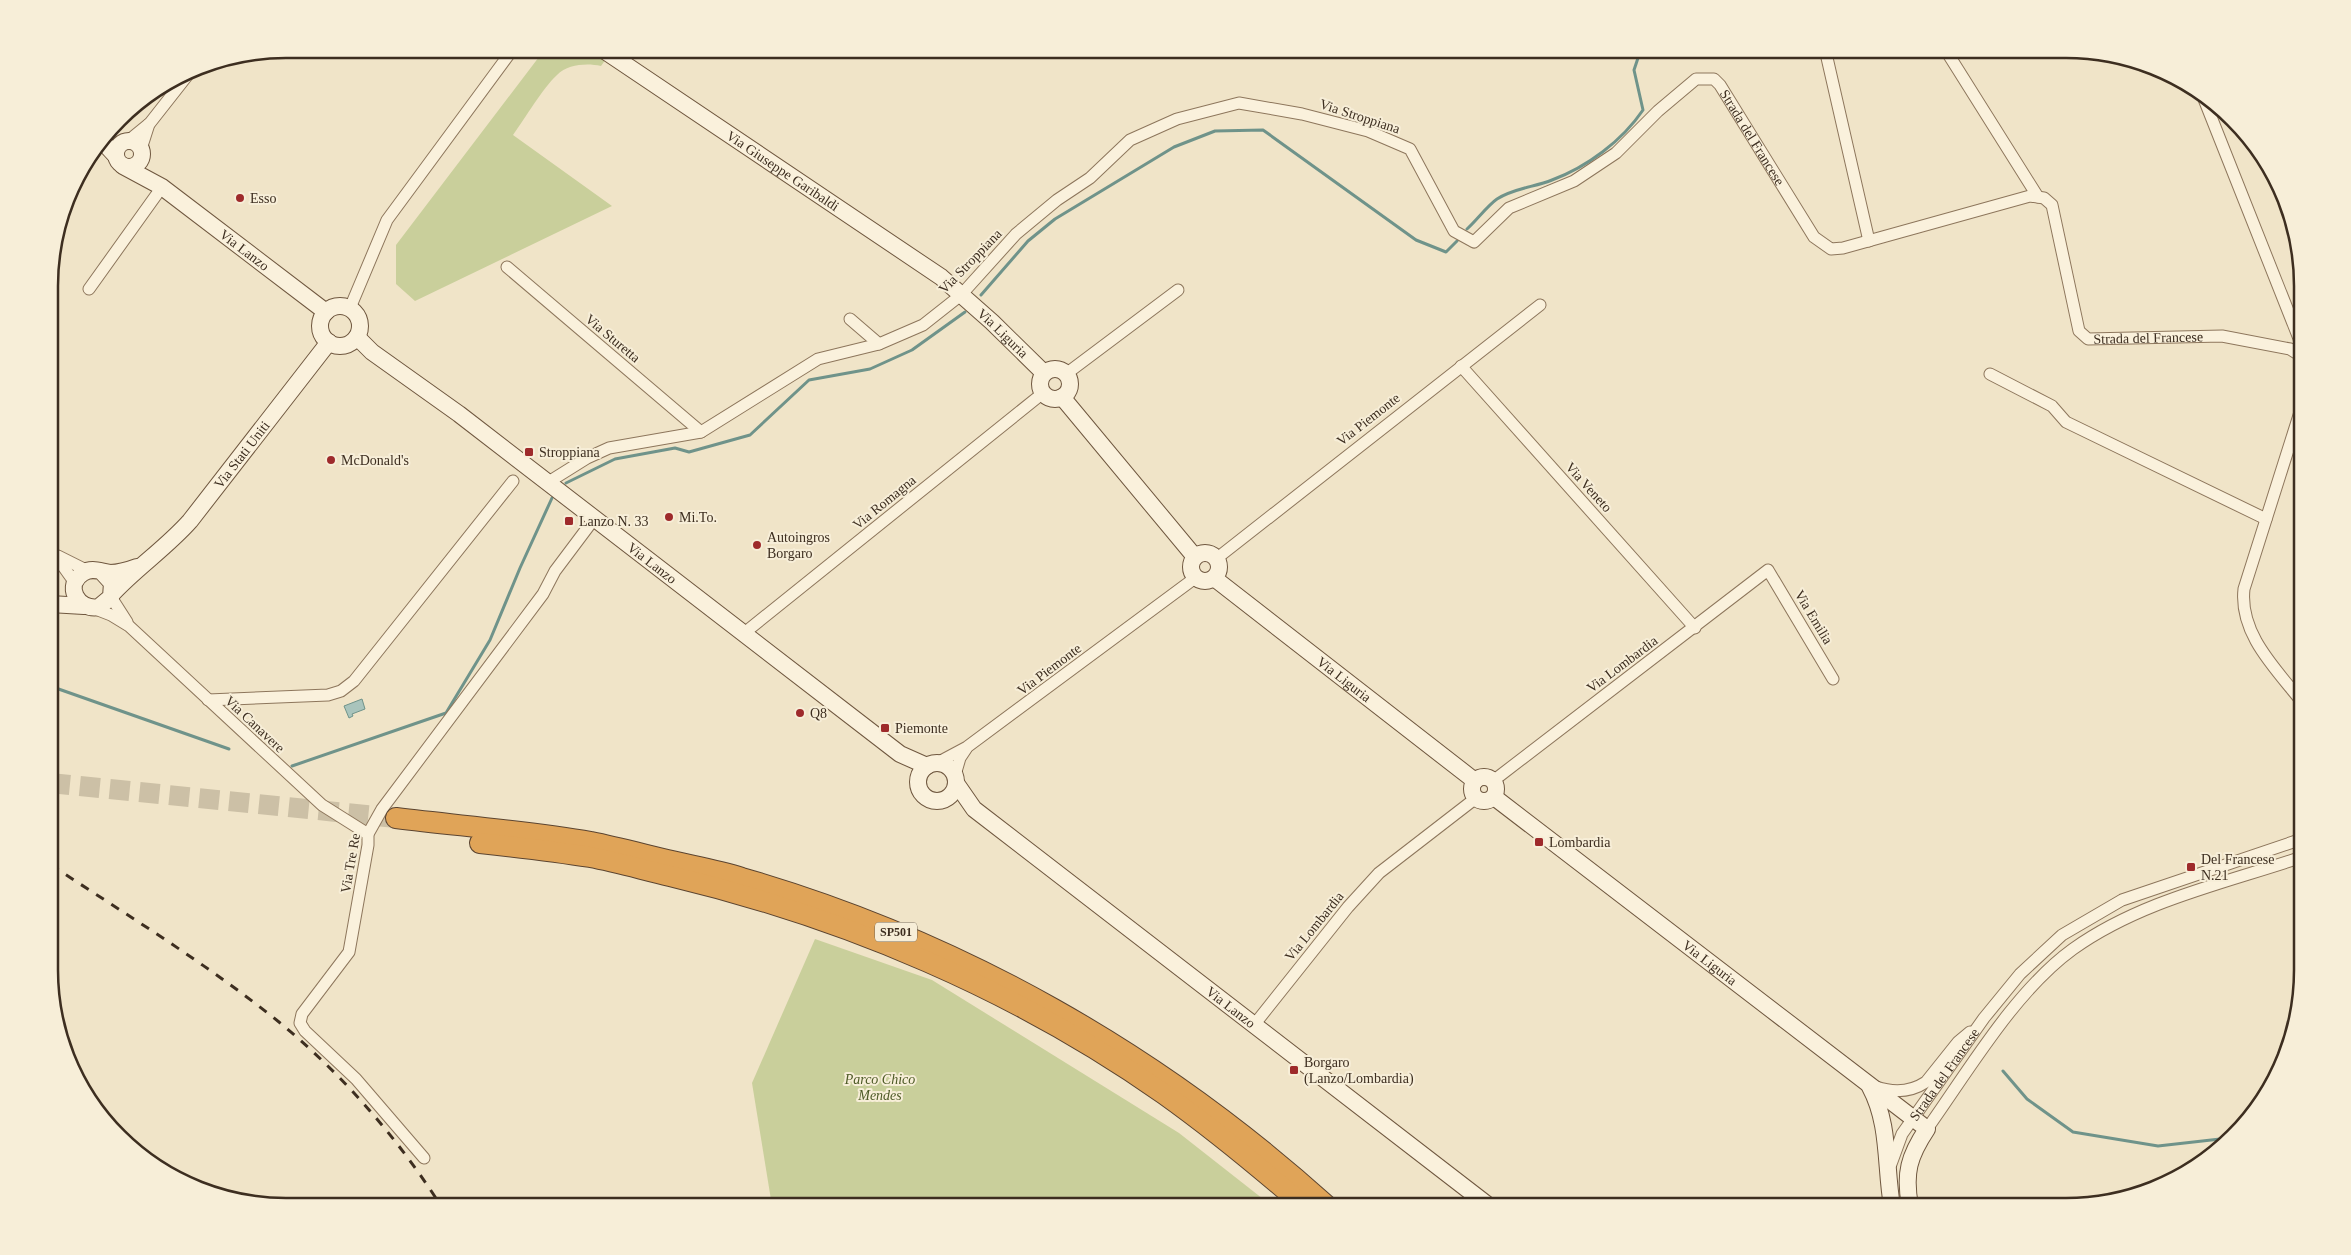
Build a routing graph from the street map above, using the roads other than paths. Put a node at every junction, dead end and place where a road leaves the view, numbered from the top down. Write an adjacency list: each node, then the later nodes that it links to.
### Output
1 (505, 58): 19 (street)
2 (615, 58): 17 (street, Via Giuseppe Garibaldi)
3 (1827, 58): 13 (street)
4 (1951, 58): 12 (street, Strada del Francese)
5 (182, 83): 10 (street)
6 (2207, 108): 22 (street)
7 (110, 140): 10 (street, Via Lanzo)
8 (107, 144): 10 (street, Via Lanzo)
9 (1410, 149): 13 (street, Strada del Francese); 17 (street, Via Stroppiana)
10 (129, 152): 11 (street, Via Lanzo)
11 (162, 187): 15 (street); 20 (street, Via Lanzo)
12 (2038, 197): 13 (street, Strada del Francese); 26 (street, Strada del Francese)
13 (1868, 241)
14 (507, 267): 34 (street, Via Sturetta)
15 (89, 289)
16 (1178, 290): 29 (street)
17 (961, 295): 25 (street, Via Stroppiana); 28 (street, Via Liguria)
18 (1540, 305): 27 (street, Via Piemonte)
19 (350, 308): 20 (street); 23 (street)
20 (326, 312): 24 (street)
21 (850, 319): 25 (street)
22 (2294, 326)
23 (357, 337): 24 (street); 36 (street, Via Lanzo)
24 (328, 342): 43 (street, Via Stati Uniti)
25 (879, 344): 34 (street, Via Stroppiana)
26 (2294, 352)
27 (1461, 366): 42 (street, Via Piemonte); 54 (street, Via Veneto)
28 (1044, 373): 29 (street); 31 (street)
29 (1066, 374): 32 (street)
30 (1990, 374): 38 (street)
31 (1043, 393): 32 (street); 55 (street, Via Romagna)
32 (1062, 397): 40 (street)
33 (2294, 431): 38 (street)
34 (701, 432): 36 (street, Via Stroppiana)
35 (513, 481): 58 (street)
36 (547, 483): 37 (street, Via Lanzo)
37 (594, 519): 55 (street, Via Lanzo); 67 (street, Via Tre Re)
38 (2266, 519): 57 (street)
39 (58, 553): 45 (street)
40 (1195, 557): 42 (street); 46 (street)
41 (58, 558): 48 (street)
42 (1216, 559): 47 (street)
43 (148, 562): 45 (street, Via Stati Uniti); 50 (street, Via Stati Uniti)
44 (1768, 570): 54 (street, Via Lombardia); 56 (street, Via Emilia)
45 (95, 571): 48 (street); 50 (street)
46 (1196, 578): 47 (street); 59 (street, Via Piemonte)
47 (1214, 578): 62 (street, Via Liguria)
48 (75, 584): 49 (street); 52 (street)
49 (58, 594)
50 (111, 596): 52 (street); 53 (street, Via Canavere)
51 (58, 605): 52 (street)
52 (89, 607): 53 (street, Via Canavere)
53 (129, 626): 58 (street, Via Canavere)
54 (1695, 628): 63 (street, Via Lombardia)
55 (743, 634): 60 (street, Via Lanzo)
56 (1833, 679)
57 (2294, 691)
58 (208, 700): 67 (street, Via Canavere)
59 (968, 747): 60 (street, Via Piemonte); 61 (street, Via Piemonte)
60 (927, 769): 61 (street); 65 (street)
61 (956, 779): 65 (street); 66 (street, Via Lanzo)
62 (1475, 781): 63 (street); 64 (street)
63 (1493, 789): 64 (street); 78 (street, Via Liguria)
64 (1476, 798): 77 (street, Via Lombardia)
65 (943, 800): 66 (street, Via Lanzo)
66 (974, 809): 77 (street, Via Lanzo)
67 (368, 834): 81 (street, Via Tre Re)
68 (2294, 842): 69 (street, Strada del Francese)
69 (2268, 850): 71 (street); 72 (street, Strada del Francese)
70 (2294, 860): 71 (street, Strada del Francese)
71 (2273, 867): 73 (street, Strada del Francese)
72 (2113, 905): 73 (street); 74 (street, Strada del Francese)
73 (2121, 921): 75 (street, Strada del Francese)
74 (2036, 958): 75 (street); 76 (street, Strada del Francese)
75 (2048, 970): 80 (street, Strada del Francese)
76 (1981, 1023): 78 (street); 79 (street, Strada del Francese)
77 (1254, 1025): 85 (street, Via Lanzo)
78 (1869, 1085): 79 (street, Via Liguria); 82 (street)
79 (1913, 1119): 80 (street, Via Liguria); 82 (street, Strada del Francese)
80 (1928, 1129): 87 (street, Strada del Francese)
81 (424, 1158)
82 (1889, 1186): 86 (street, Strada del Francese)
83 (1294, 1198): 84 (highway, SP501)
84 (1318, 1198)
85 (1478, 1198)
86 (1891, 1198)
87 (1908, 1198)

